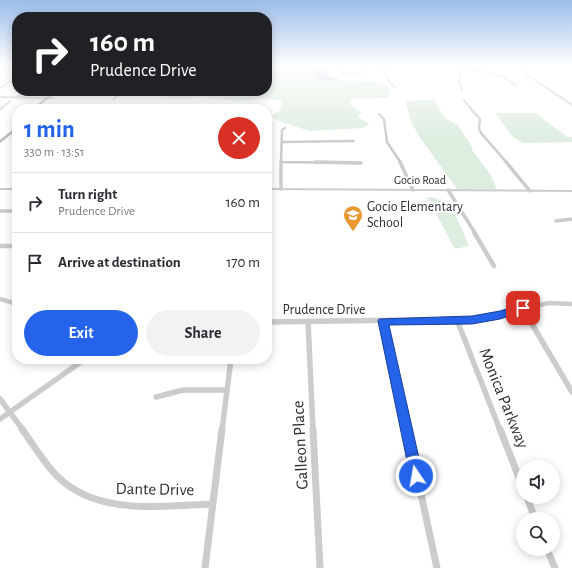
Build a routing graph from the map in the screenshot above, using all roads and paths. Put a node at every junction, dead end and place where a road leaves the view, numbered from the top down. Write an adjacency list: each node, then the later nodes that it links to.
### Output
1 (552, 92): 9 (street)
2 (53, 96): 6 (main road)
3 (117, 96): 7 (street)
4 (0, 97): 5 (street)
5 (17, 97): 6 (street)
6 (50, 98): 12 (main road); 13 (main road)
7 (114, 99)
8 (464, 100): 32 (street)
9 (564, 100): 10 (street); 14 (street)
10 (572, 100)
11 (11, 101): 15 (street)
12 (41, 104)
13 (44, 104)
14 (572, 105)
15 (0, 109)
16 (380, 114): 30 (street)
17 (12, 127): 20 (main road)
18 (285, 128): 23 (street)
19 (12, 132): 22 (main road)
20 (0, 137)
21 (354, 141): 23 (street)
22 (0, 142)
23 (282, 142): 24 (street)
24 (281, 162): 25 (street); 29 (street)
25 (361, 163)
26 (0, 189): 27 (street)
27 (12, 189)
28 (272, 189): 29 (street, Gocio Road)
29 (281, 189): 30 (street, Gocio Road)
30 (414, 190): 31 (street, Gocio Road)
31 (448, 190): 32 (street, Gocio Road); 40 (street)
32 (530, 191): 33 (street, Gocio Road)
33 (572, 191)
34 (0, 211): 35 (street)
35 (12, 211)
36 (572, 219): 37 (street)
37 (556, 221)
38 (0, 246): 39 (street)
39 (12, 246)
40 (494, 266)
41 (0, 299): 42 (street)
42 (12, 303)
43 (572, 304): 44 (street, Prudence Drive)
44 (523, 308): 45 (street, Prudence Drive); 52 (street)
45 (457, 320): 47 (street, Prudence Drive); 57 (street, Monica Parkway)
46 (308, 321): 47 (street, Prudence Drive); 48 (street, Prudence Drive); 61 (street, Galleon Place)
47 (383, 321): 62 (street)
48 (272, 322)
49 (78, 364): 55 (street)
50 (230, 364): 51 (street)
51 (226, 390): 53 (street); 58 (street)
52 (572, 392)
53 (156, 397)
54 (0, 399): 55 (street, Dante Drive)
55 (10, 412): 56 (street); 58 (street, Dante Drive)
56 (0, 419)
57 (516, 470)
58 (212, 504): 60 (street)
59 (550, 556): 63 (street)
60 (205, 568)
61 (320, 568)
62 (436, 568)
63 (555, 568)

